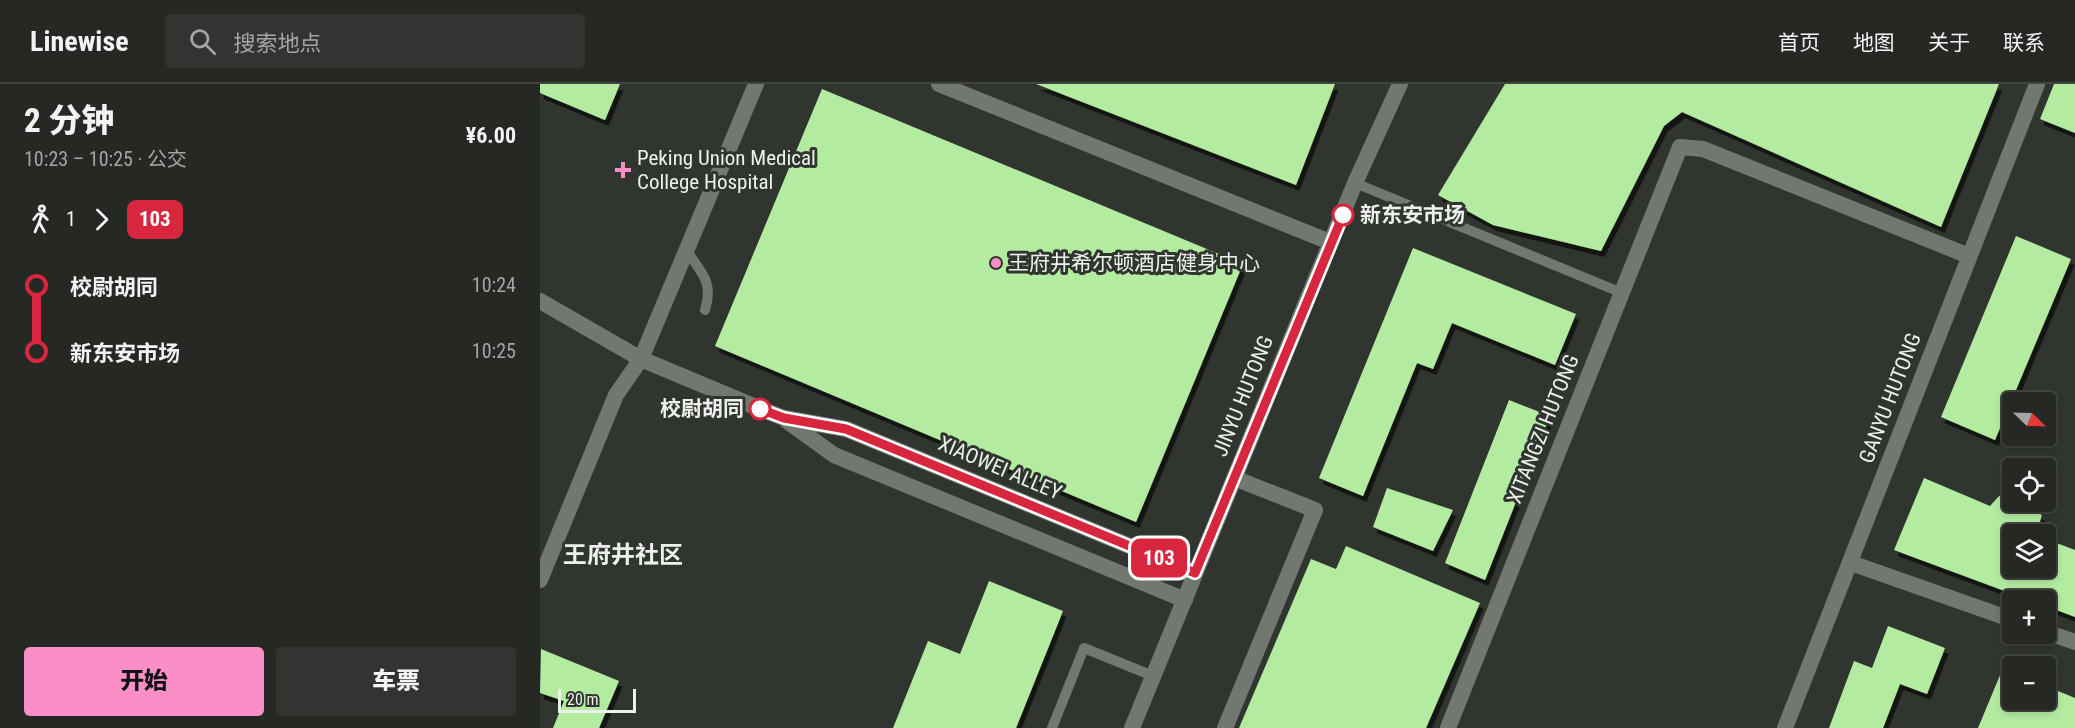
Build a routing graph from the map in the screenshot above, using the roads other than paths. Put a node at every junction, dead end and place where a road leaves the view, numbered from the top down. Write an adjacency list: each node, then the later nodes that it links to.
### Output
1 (756, 84): 7 (street)
2 (939, 84): 6 (street)
3 (1400, 84): 5 (street, JINYU HUTONG)
4 (2037, 84): 8 (street, GANYU HUTONG)
5 (1355, 183): 6 (street, JINYU HUTONG); 9 (lane)
6 (1330, 242): 16 (street, JINYU HUTONG)
7 (686, 250): 11 (lane); 12 (street)
8 (1969, 256): 9 (street, XITANGZI HUTONG); 17 (street, GANYU HUTONG)
9 (1622, 293): 28 (street, XITANGZI HUTONG)
10 (540, 301): 12 (street, XIAOWEI ALLEY)
11 (705, 310)
12 (641, 359): 13 (street, XIAOWEI ALLEY); 19 (street)
13 (784, 418): 15 (street, XIAOWEI ALLEY); 20 (street, XIAOWEI ALLEY)
14 (842, 420): 15 (lane)
15 (873, 440): 18 (street, XIAOWEI ALLEY)
16 (1233, 478): 18 (street, JINYU HUTONG); 27 (street)
17 (1851, 563): 21 (street); 29 (street, GANYU HUTONG)
18 (1195, 573): 20 (street, JINYU HUTONG)
19 (540, 580)
20 (1185, 600): 24 (street, JINYU HUTONG)
21 (2002, 616)
22 (2056, 635): 23 (street)
23 (2075, 642)
24 (1153, 676): 25 (lane); 26 (street, JINYU HUTONG)
25 (1052, 728)
26 (1132, 728)
27 (1225, 728)
28 (1448, 728)
29 (1785, 728)

